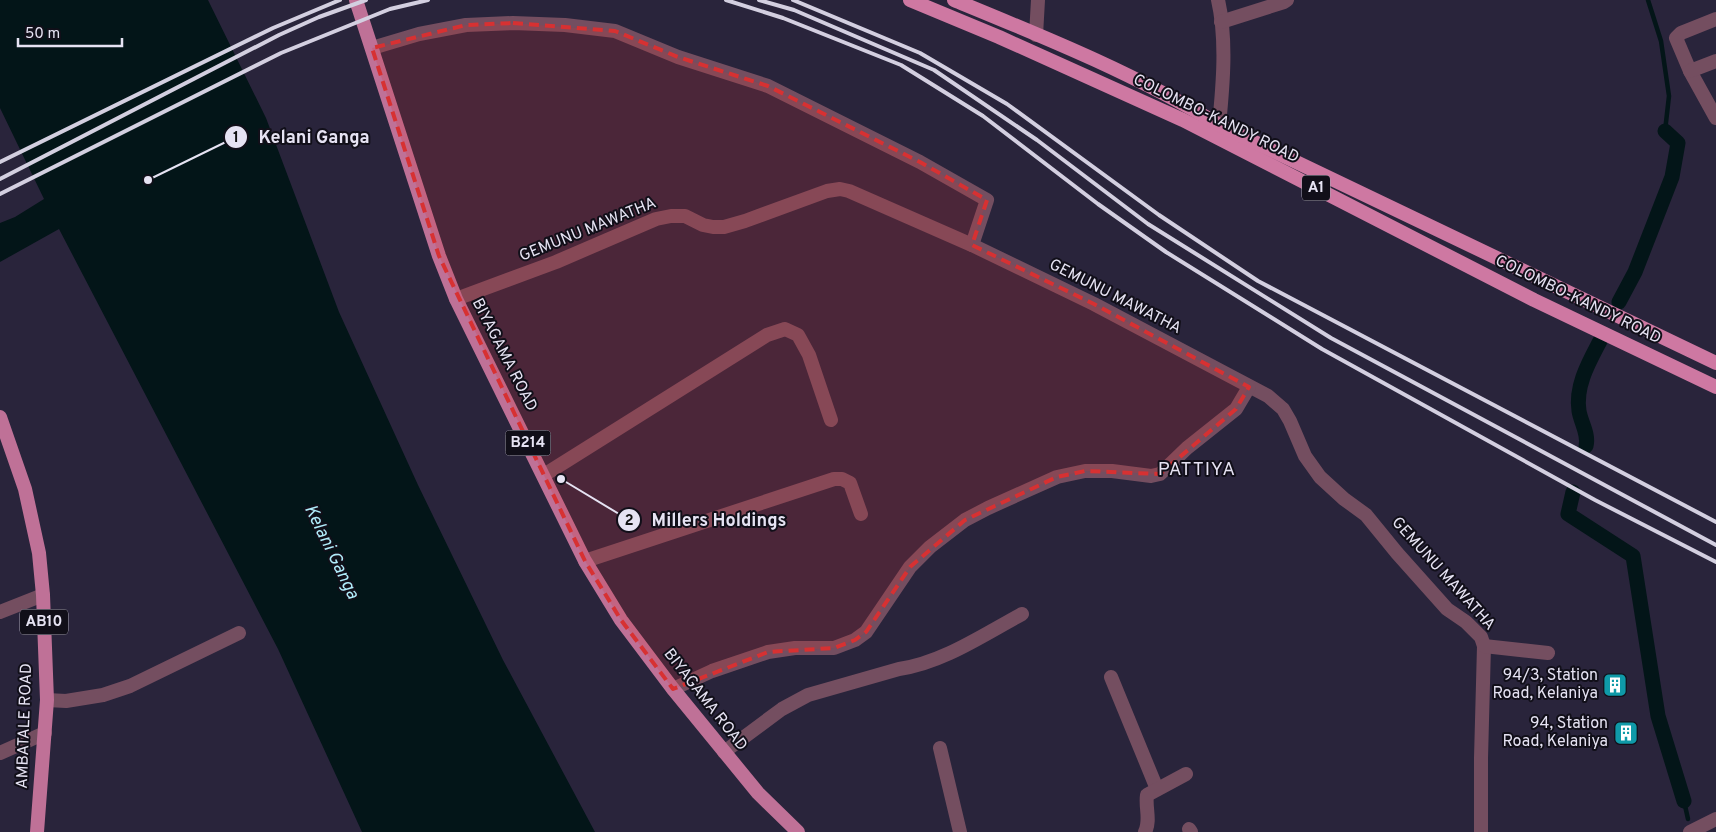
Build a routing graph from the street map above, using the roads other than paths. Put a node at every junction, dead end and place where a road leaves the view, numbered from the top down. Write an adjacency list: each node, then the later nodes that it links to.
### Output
1 (356, 0): 10 (main road, BIYAGAMA ROAD / B214)
2 (910, 0): 19 (highway, COLOMBO-KANDY ROAD / A1)
3 (954, 0): 9 (highway, COLOMBO-KANDY ROAD / A1)
4 (1038, 0): 9 (street)
5 (1218, 0): 8 (street)
6 (1287, 0): 8 (street)
7 (1716, 19): 12 (street)
8 (1221, 22): 14 (street)
9 (1036, 35): 14 (highway, COLOMBO-KANDY ROAD / A1)
10 (372, 48): 15 (street); 16 (main road, BIYAGAMA ROAD / B214)
11 (1716, 61): 12 (street)
12 (1690, 71): 13 (street)
13 (1715, 113)
14 (1219, 124): 17 (highway, COLOMBO-KANDY ROAD / A1)
15 (972, 246): 16 (street, GEMUNU MAWATHA); 18 (street, GEMUNU MAWATHA)
16 (456, 299): 22 (main road, BIYAGAMA ROAD / B214)
17 (1716, 363)
18 (1250, 387): 29 (street, GEMUNU MAWATHA); 32 (street)
19 (1716, 387)
20 (831, 420): 22 (street)
21 (1, 423): 25 (main road, AMBATALE ROAD / AB10)
22 (544, 475): 24 (main road, BIYAGAMA ROAD / B214)
23 (861, 514): 24 (street)
24 (585, 560): 32 (main road, BIYAGAMA ROAD / B214)
25 (43, 595): 26 (street); 33 (main road, AMBATALE ROAD / AB10)
26 (0, 612)
27 (1022, 614): 37 (street)
28 (239, 633): 33 (street)
29 (1484, 646): 30 (street); 45 (street, GEMUNU MAWATHA)
30 (1548, 653)
31 (1111, 676): 39 (street)
32 (673, 689): 37 (main road, BIYAGAMA ROAD / B214)
33 (47, 700): 34 (main road, AMBATALE ROAD / AB10)
34 (45, 733): 36 (street); 41 (main road, AMBATALE ROAD / AB10)
35 (940, 748): 43 (street)
36 (0, 752)
37 (724, 752): 42 (main road, BIYAGAMA ROAD / B214)
38 (1186, 774): 39 (street)
39 (1157, 789): 44 (street)
40 (1716, 819): 46 (street)
41 (37, 832)
42 (798, 832)
43 (960, 832)
44 (1145, 832)
45 (1481, 832)
46 (1690, 832)

